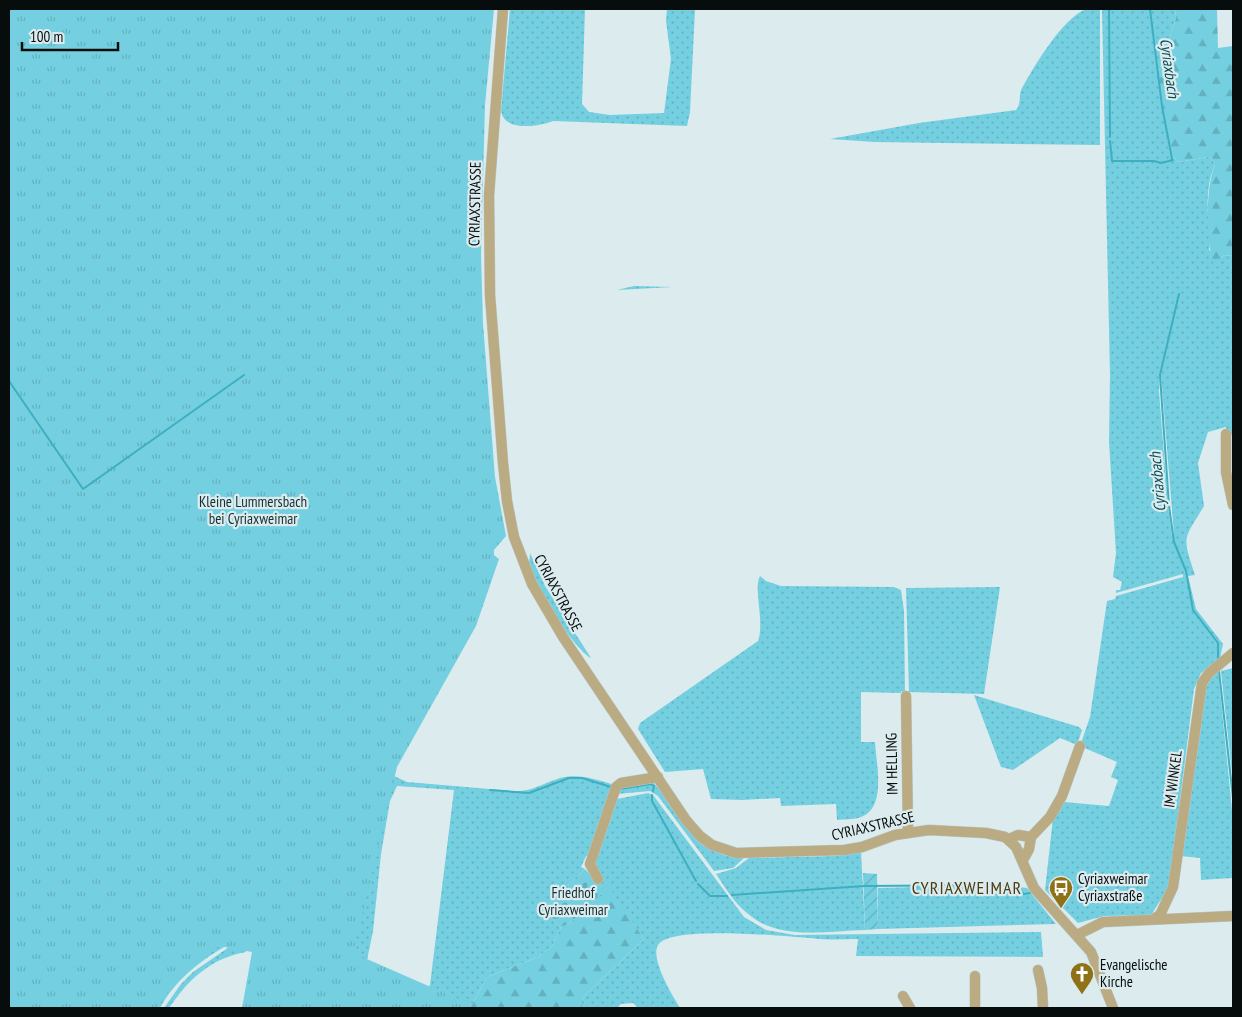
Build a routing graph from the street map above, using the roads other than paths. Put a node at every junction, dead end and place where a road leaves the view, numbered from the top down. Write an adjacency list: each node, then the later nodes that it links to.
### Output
1 (503, 9): 7 (street, CYRIAXSTRASSE)
2 (1226, 434): 3 (street)
3 (1233, 505)
4 (1233, 653): 14 (street, IM WINKEL)
5 (906, 696): 8 (street, IM HELLING)
6 (1080, 746): 9 (street)
7 (658, 777): 8 (street, CYRIAXSTRASSE); 12 (street)
8 (908, 832): 10 (street, CYRIAXSTRASSE)
9 (1031, 837): 10 (street, CYRIAXSTRASSE); 11 (street)
10 (1009, 839): 11 (street)
11 (1022, 860): 15 (street)
12 (598, 879)
13 (1233, 916): 14 (street)
14 (1156, 918): 15 (street)
15 (1077, 935): 22 (street)
16 (1038, 970): 21 (street)
17 (975, 976): 20 (street)
18 (904, 996): 19 (street)
19 (910, 1008)
20 (975, 1008)
21 (1043, 1008)
22 (1113, 1008)

